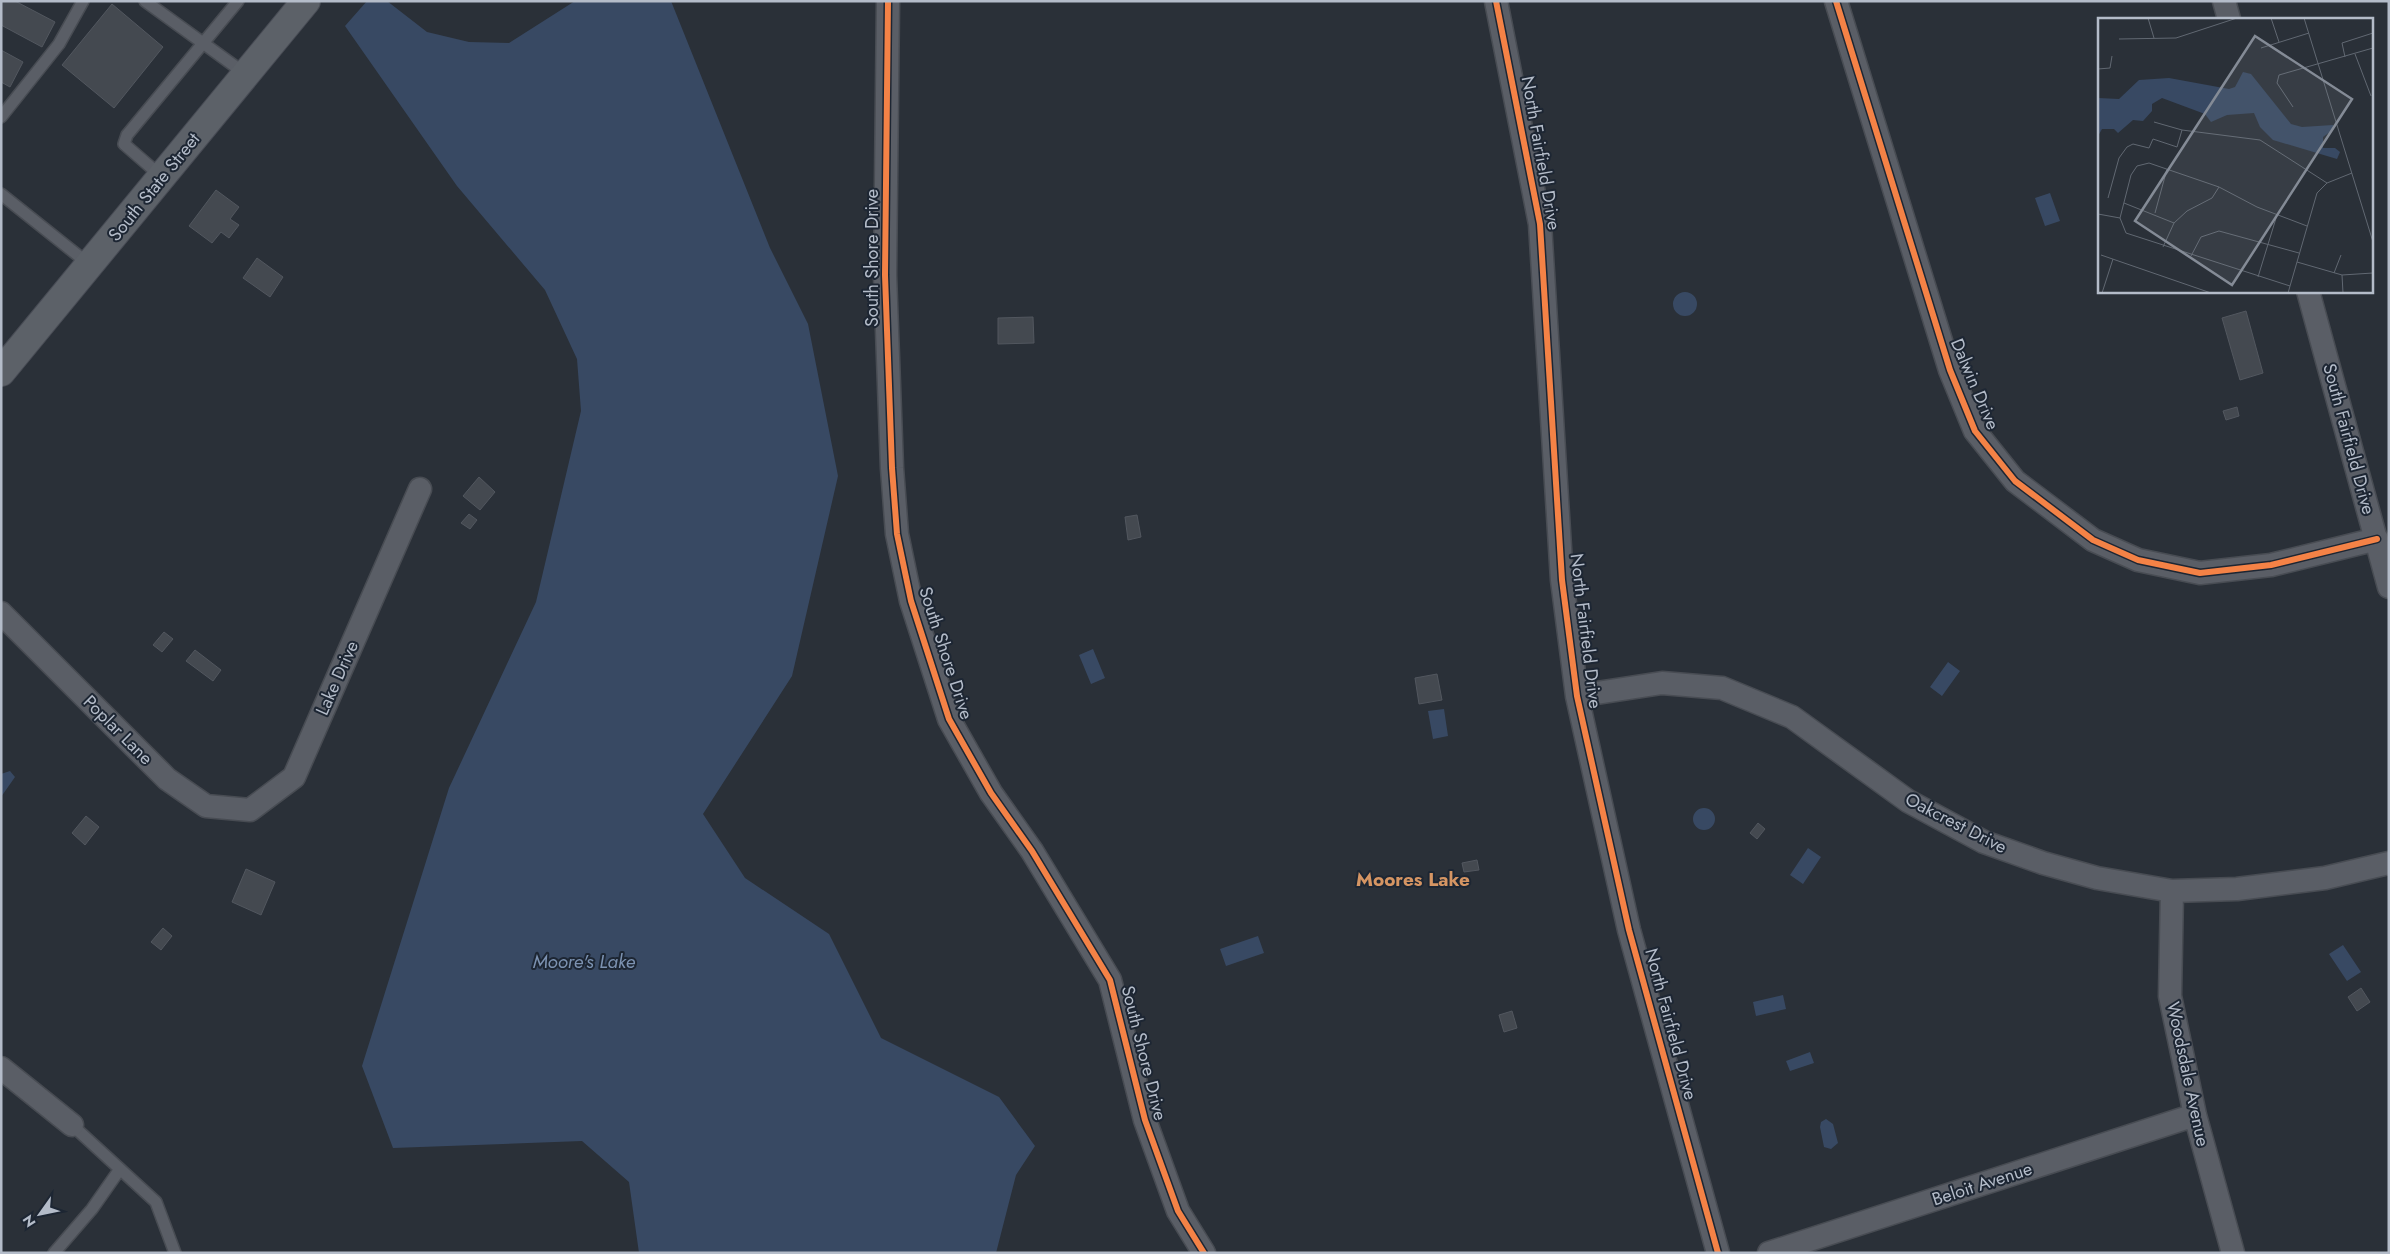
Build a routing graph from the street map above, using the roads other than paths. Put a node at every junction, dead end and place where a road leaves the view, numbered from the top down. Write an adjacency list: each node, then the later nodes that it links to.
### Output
1 (83, 1): 13 (lane)
2 (145, 1): 9 (lane)
3 (238, 1): 11 (lane)
4 (306, 1): 12 (main road, South State Street)
5 (888, 1): 33 (street, South Shore Drive)
6 (1836, 1): 20 (street, Dalwin Drive)
7 (2224, 1): 10 (street)
8 (1500, 2): 23 (street, North Fairfield Drive)
9 (162, 6): 11 (lane)
10 (2229, 18)
11 (204, 44): 12 (lane); 14 (lane)
12 (246, 74): 14 (main road, South State Street)
13 (1, 117)
14 (162, 177): 16 (main road, South State Street)
15 (1, 194): 16 (lane)
16 (90, 265): 18 (main road, South State Street)
17 (2308, 292): 20 (street, South Fairfield Drive)
18 (1, 372)
19 (420, 489): 24 (street, Lake Drive)
20 (2377, 539): 21 (street, South Fairfield Drive)
21 (2389, 587)
22 (1, 613): 24 (street, Poplar Lane)
23 (1577, 696): 26 (street, Oakcrest Drive); 34 (street, North Fairfield Drive)
24 (255, 807)
25 (2389, 863): 26 (street, Oakcrest Drive)
26 (2172, 891): 28 (street, Woodsdale Avenue)
27 (1, 1068): 29 (street)
28 (2195, 1115): 35 (street, Beloit Avenue); 36 (street, Woodsdale Avenue)
29 (72, 1125): 30 (lane)
30 (120, 1169): 31 (lane); 32 (lane)
31 (54, 1253)
32 (175, 1253)
33 (1204, 1253)
34 (1718, 1253)
35 (1769, 1253)
36 (2232, 1253)

